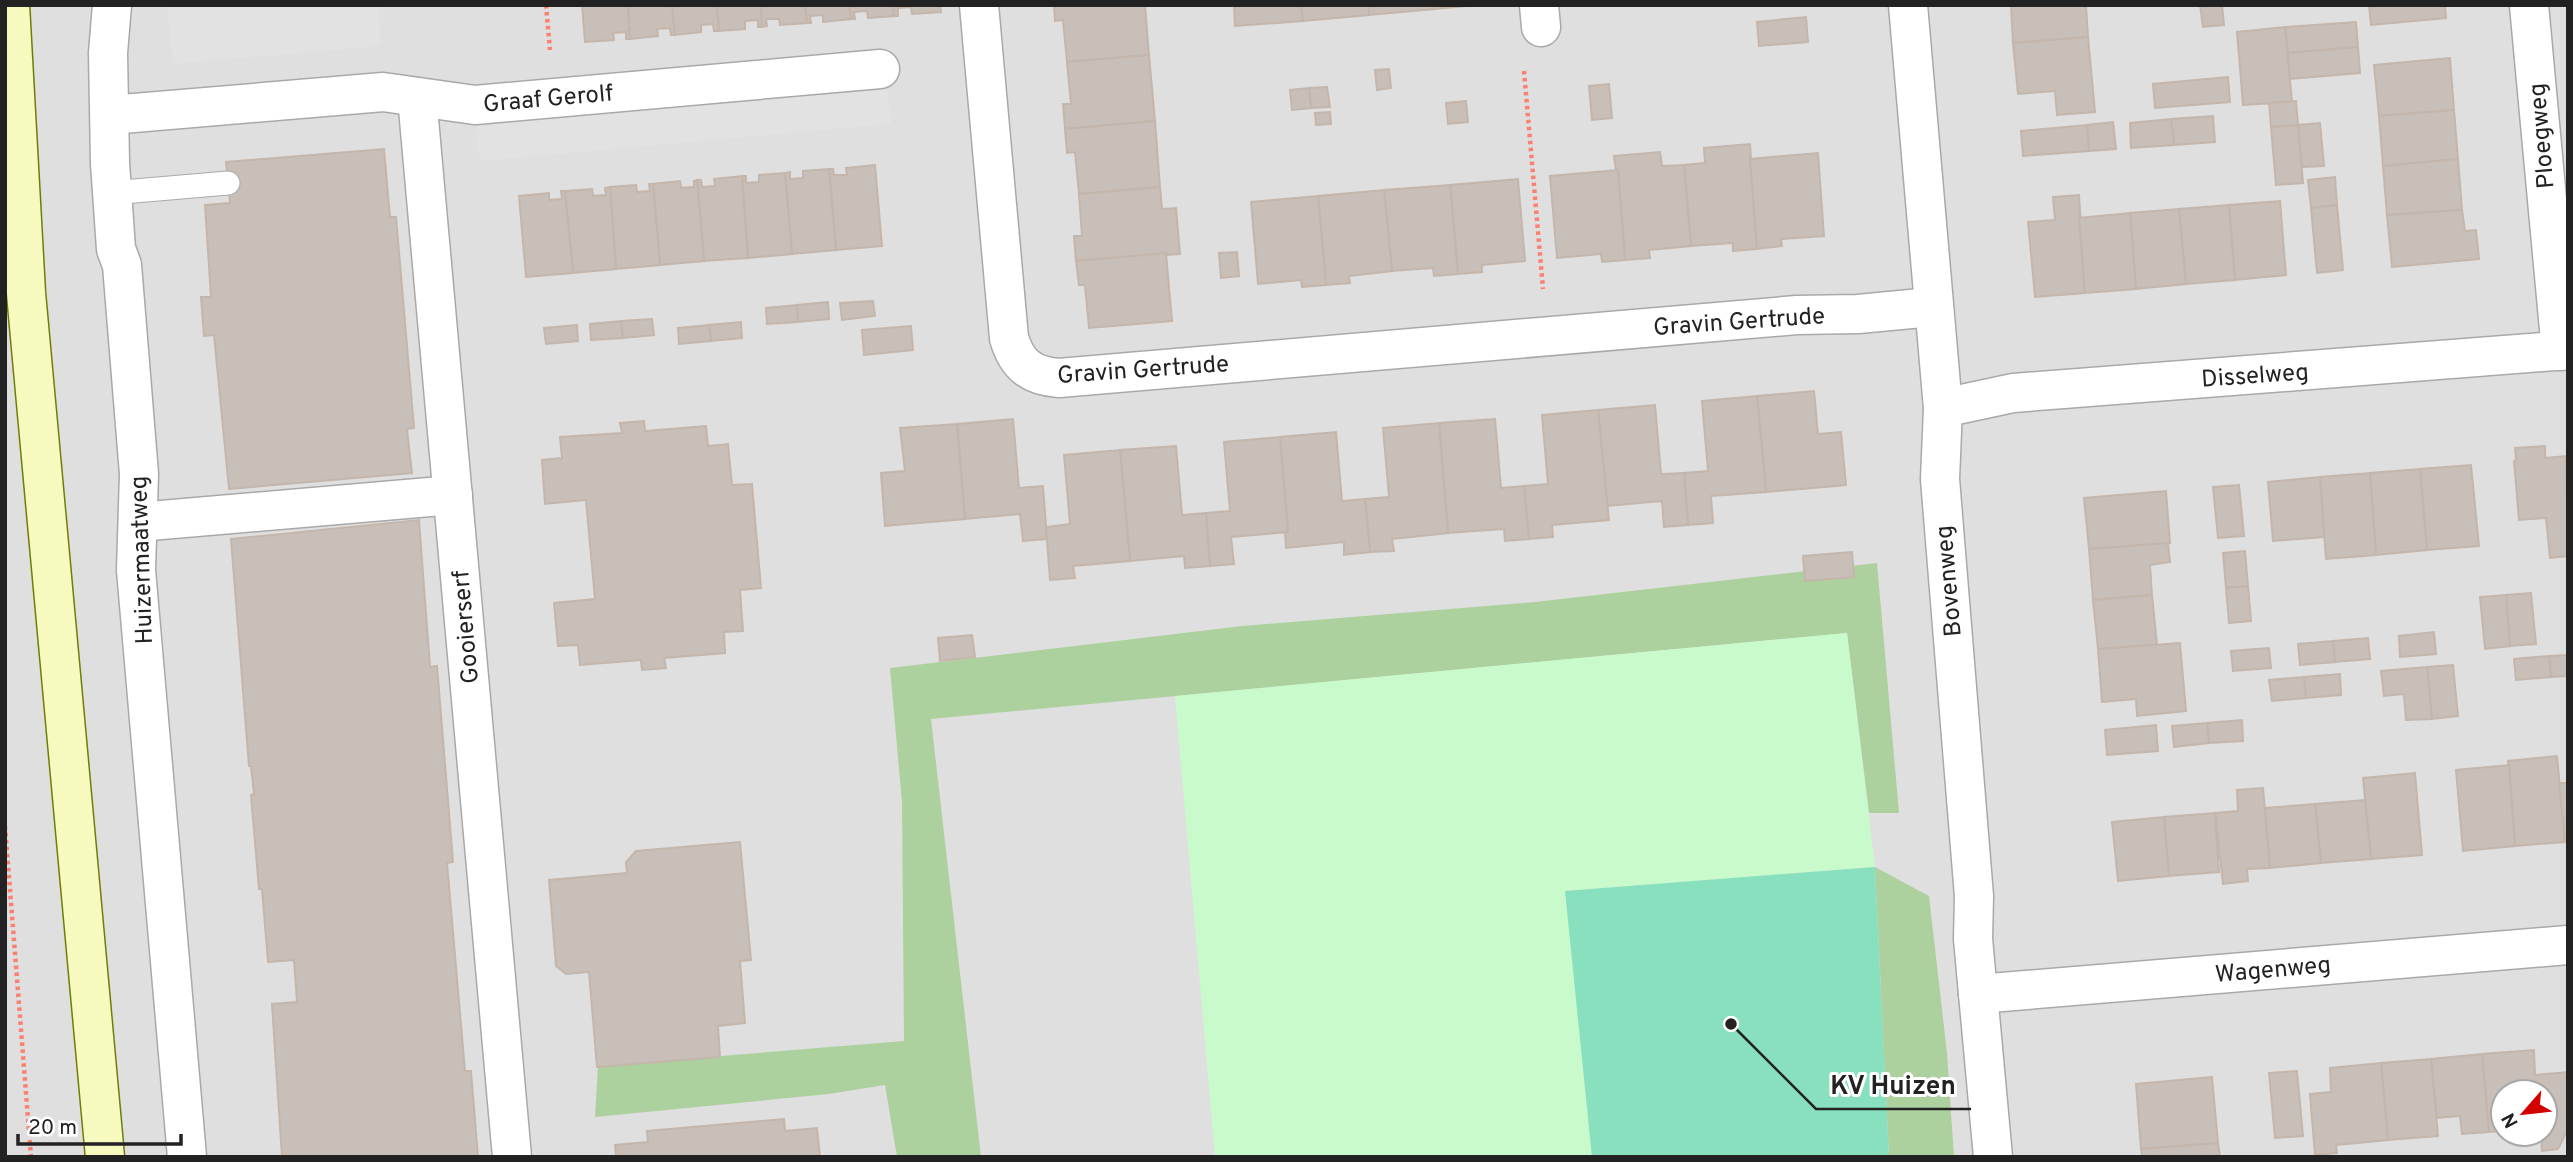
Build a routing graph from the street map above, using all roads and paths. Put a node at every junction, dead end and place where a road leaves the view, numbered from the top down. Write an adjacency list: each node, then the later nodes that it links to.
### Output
1 (10, 5): 22 (main road)
2 (112, 5): 9 (street, Huizermaatweg)
3 (979, 5): 13 (street, Gravin Gertrude)
4 (1908, 5): 12 (street, Bovenweg)
5 (2529, 5): 14 (street, Ploegweg)
6 (880, 69): 8 (street, Graaf Gerolf)
7 (1524, 69): 13 (path)
8 (417, 97): 9 (street, Graaf Gerolf); 16 (street, Gooierserf)
9 (110, 115): 11 (street, Huizermaatweg)
10 (228, 183): 11 (lane)
11 (111, 193): 17 (street, Huizermaatweg)
12 (1932, 307): 13 (street, Gravin Gertrude); 15 (street, Bovenweg)
13 (1546, 336)
14 (2564, 351): 15 (street, Disselweg)
15 (1943, 408): 20 (street, Bovenweg)
16 (453, 495): 17 (street); 24 (street, Gooierserf)
17 (138, 523): 23 (street, Huizermaatweg)
18 (5, 826): 21 (path)
19 (2568, 945): 20 (street, Wagenweg)
20 (1979, 994): 25 (street, Bovenweg)
21 (32, 1157)
22 (105, 1157)
23 (187, 1157)
24 (512, 1157)
25 (1993, 1157)

